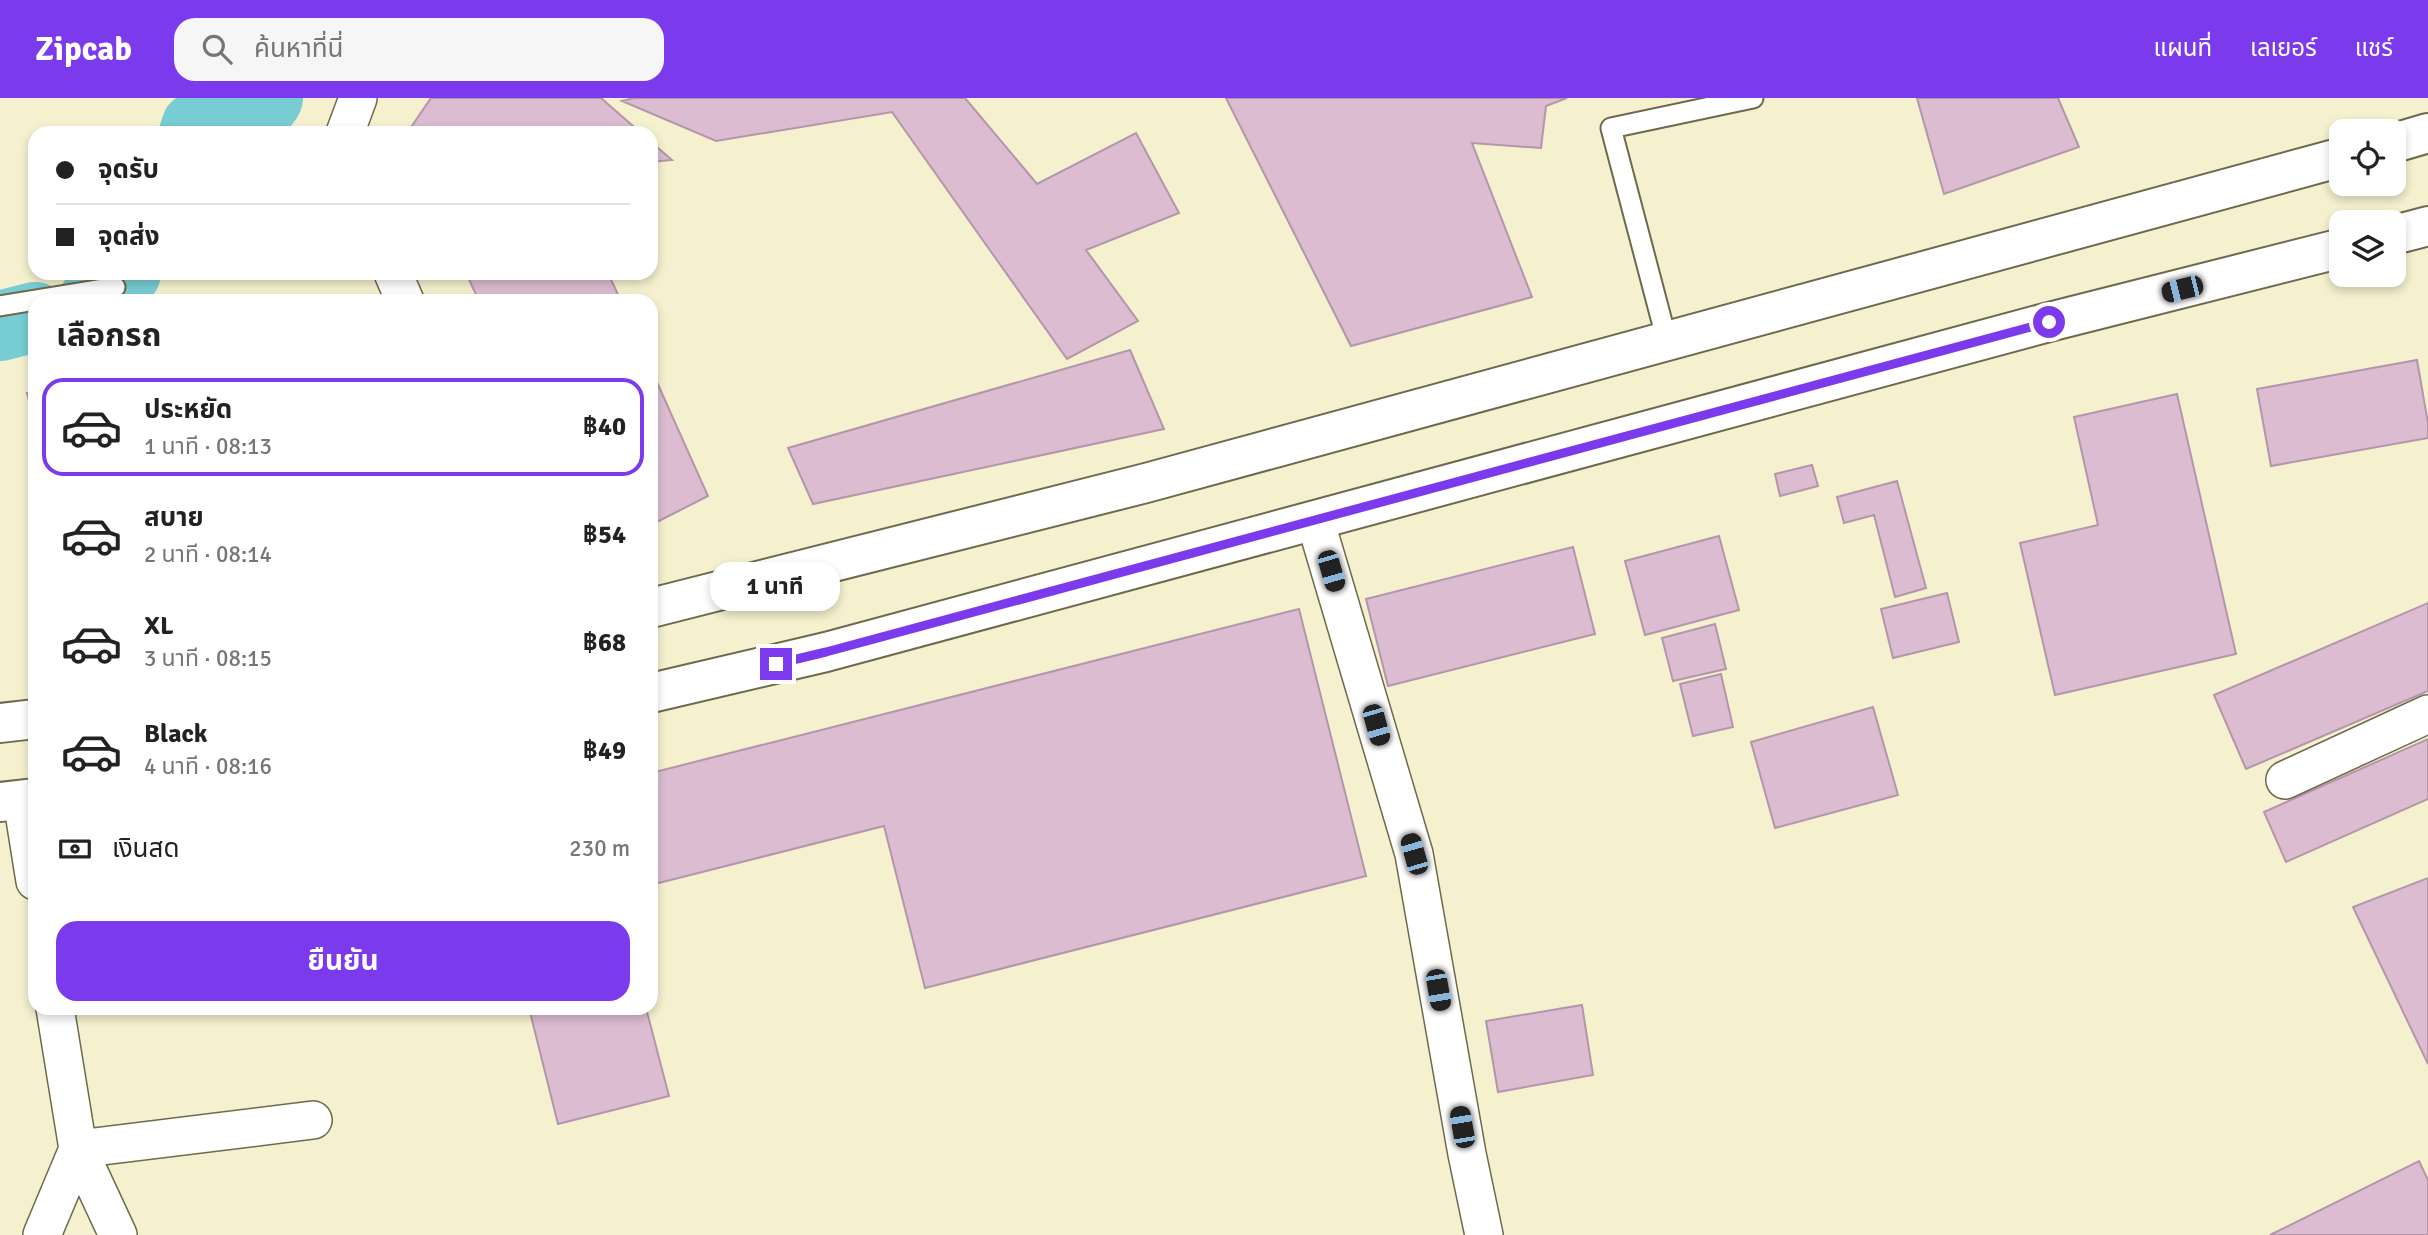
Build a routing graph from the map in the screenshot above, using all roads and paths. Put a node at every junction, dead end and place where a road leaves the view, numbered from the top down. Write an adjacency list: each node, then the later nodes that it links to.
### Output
1 (358, 98): 3 (street)
2 (1753, 98): 14 (lane)
3 (348, 126)
4 (2428, 133): 5 (main road)
5 (2406, 139)
6 (2329, 161): 14 (main road)
7 (2428, 226): 8 (main road)
8 (2406, 232)
9 (2329, 251): 15 (main road)
10 (115, 287): 11 (lane)
11 (73, 294)
12 (28, 301): 13 (lane)
13 (0, 306)
14 (1667, 341): 16 (main road)
15 (1315, 520): 17 (main road); 29 (street)
16 (658, 606)
17 (658, 691)
18 (2428, 714): 21 (street)
19 (28, 720): 20 (main road)
20 (0, 723)
21 (2285, 780)
22 (19, 800): 23 (street)
23 (28, 846)
24 (56, 1015): 26 (street)
25 (313, 1119): 26 (street)
26 (78, 1149): 27 (street); 28 (street)
27 (42, 1235)
28 (118, 1235)
29 (1484, 1235)

